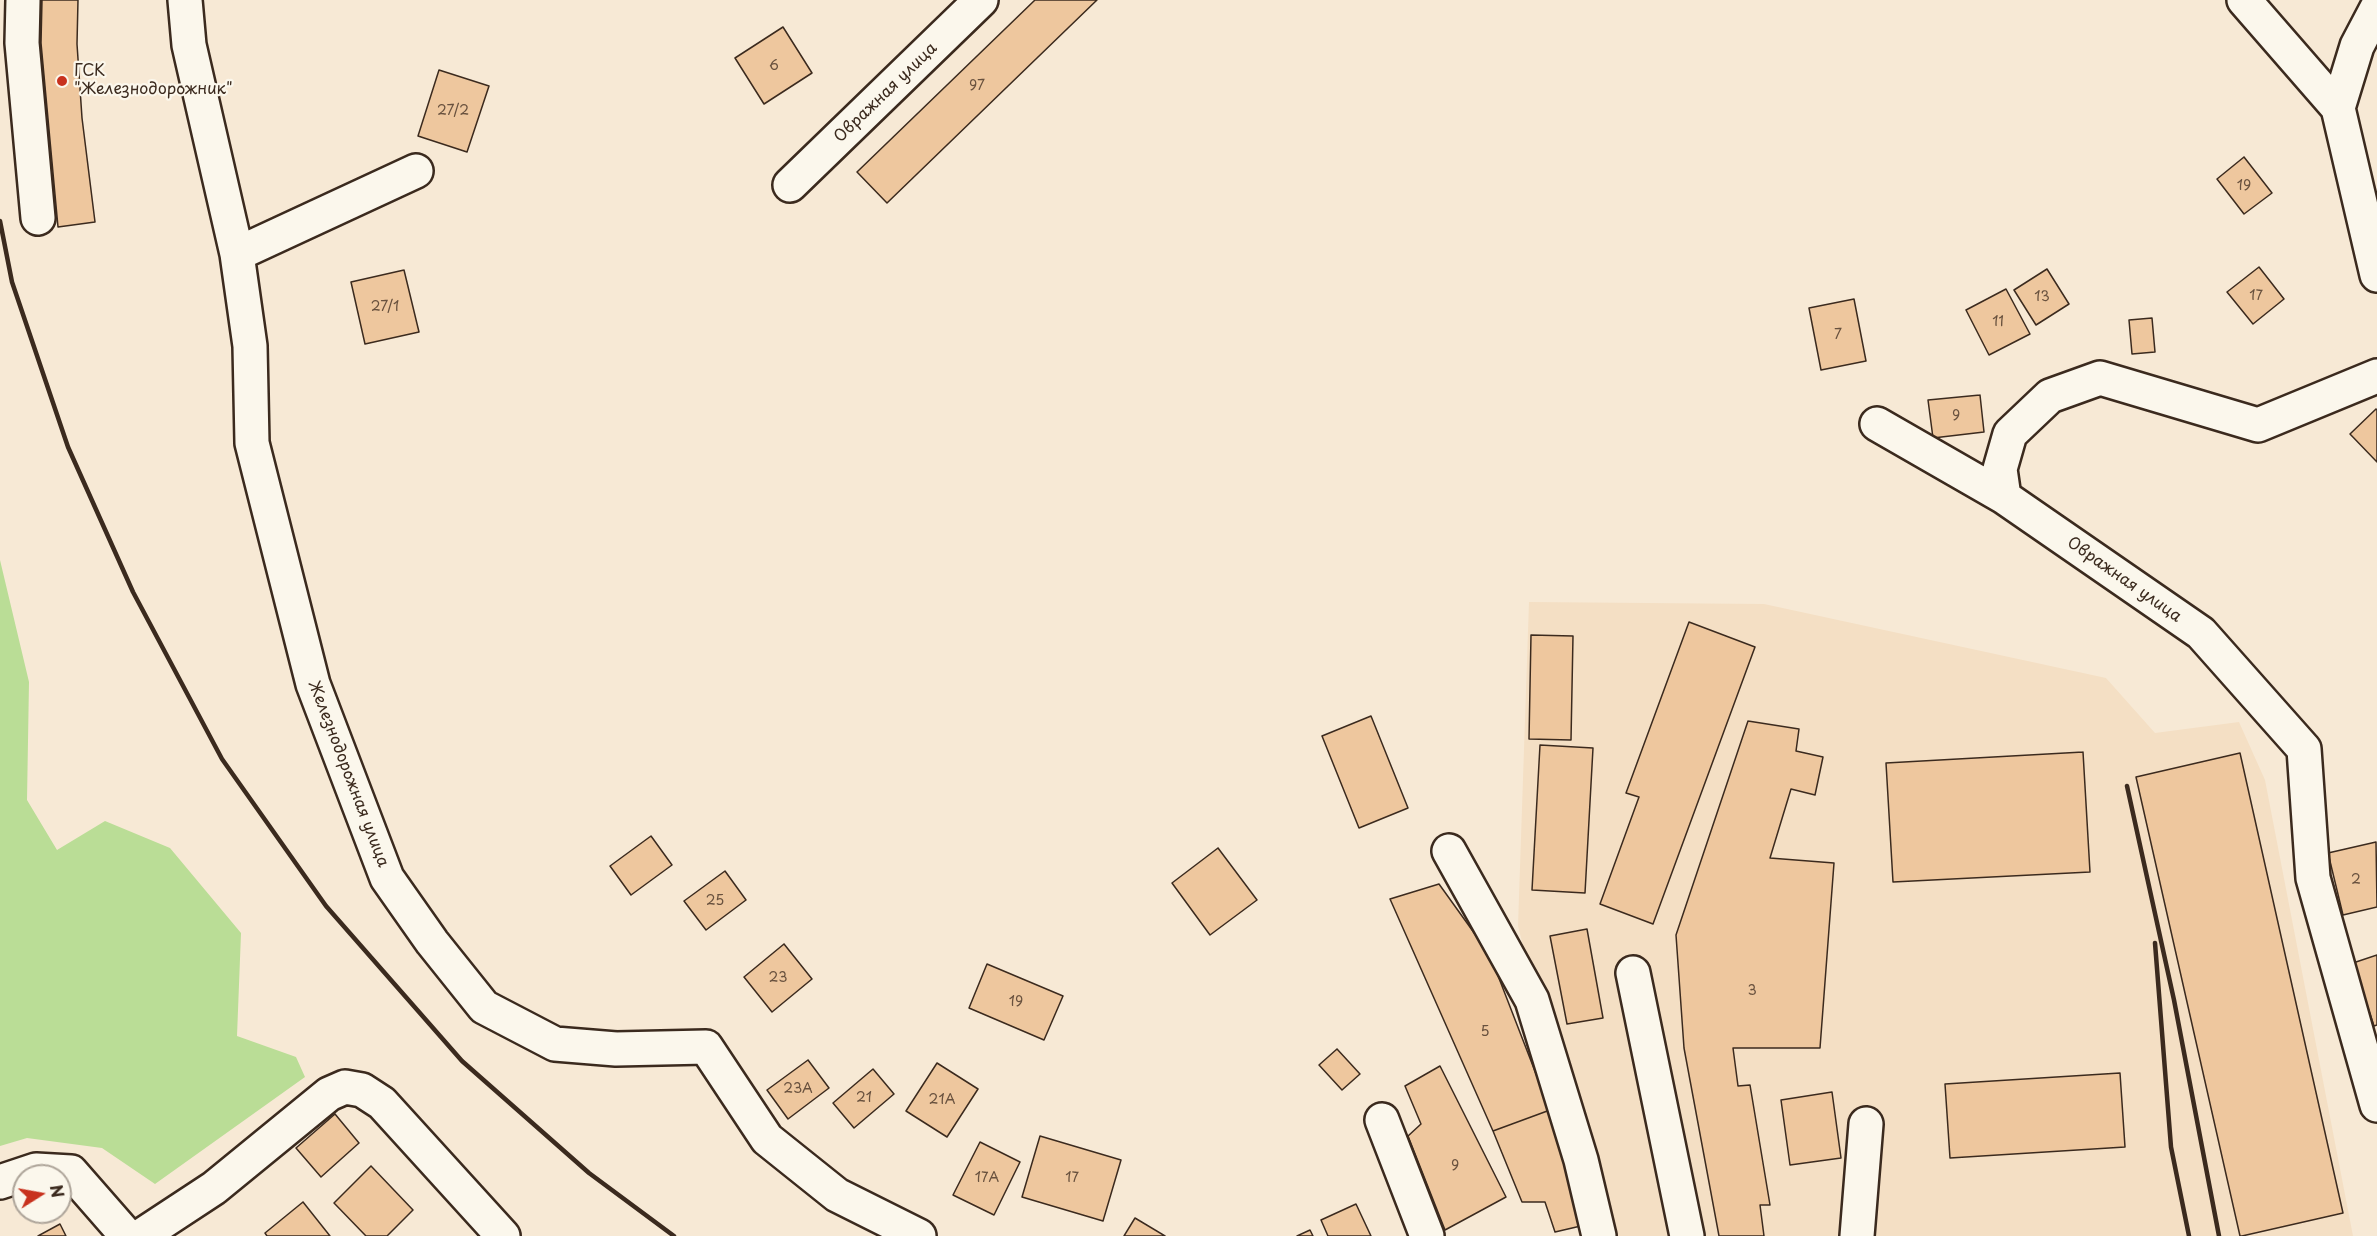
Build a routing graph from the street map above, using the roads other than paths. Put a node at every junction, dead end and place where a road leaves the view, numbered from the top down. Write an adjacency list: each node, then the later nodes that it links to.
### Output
1 (23, 0): 9 (street)
2 (184, 0): 10 (street, Железнодорожная улица)
3 (981, 0): 8 (street, Овражная улица)
4 (2244, 0): 6 (street)
5 (2377, 8): 6 (street)
6 (2337, 108): 11 (street)
7 (416, 171): 10 (street)
8 (790, 185)
9 (38, 218)
10 (237, 254): 24 (street, Железнодорожная улица)
11 (2377, 275)
12 (2377, 376): 14 (street)
13 (1876, 424): 14 (street, Овражная улица)
14 (2004, 497): 17 (street, Овражная улица)
15 (1449, 851): 26 (street)
16 (1633, 973): 27 (street)
17 (2377, 1105)
18 (1382, 1120): 25 (street)
19 (1866, 1125): 28 (street)
20 (0, 1182): 21 (street)
21 (127, 1236)
22 (141, 1236): 23 (street)
23 (503, 1236)
24 (919, 1236)
25 (1427, 1236)
26 (1599, 1236)
27 (1687, 1236)
28 (1857, 1236)

